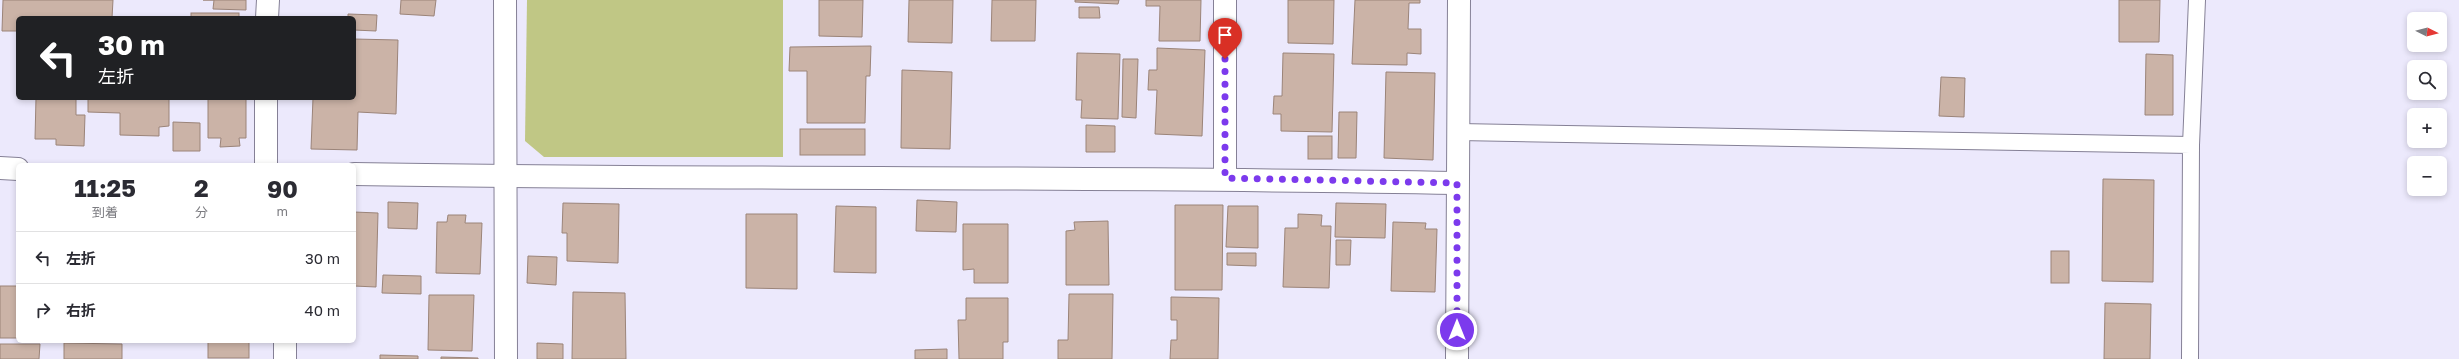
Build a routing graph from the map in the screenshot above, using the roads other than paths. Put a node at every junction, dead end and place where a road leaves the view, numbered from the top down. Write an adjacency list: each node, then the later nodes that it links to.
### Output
1 (268, 0): 6 (street)
2 (505, 0): 14 (street)
3 (1225, 0): 15 (street)
4 (1459, 0): 8 (street)
5 (2197, 0): 9 (lane)
6 (267, 16)
7 (266, 100): 10 (street)
8 (1458, 132): 9 (lane); 16 (street)
9 (2191, 145): 21 (lane)
10 (266, 163)
11 (0, 168): 12 (street)
12 (16, 168)
13 (356, 174): 14 (street)
14 (507, 176): 15 (street); 19 (street)
15 (1225, 178): 16 (street)
16 (1457, 183): 20 (street)
17 (285, 343): 18 (street)
18 (285, 359)
19 (506, 359)
20 (1457, 359)
21 (2190, 359)

